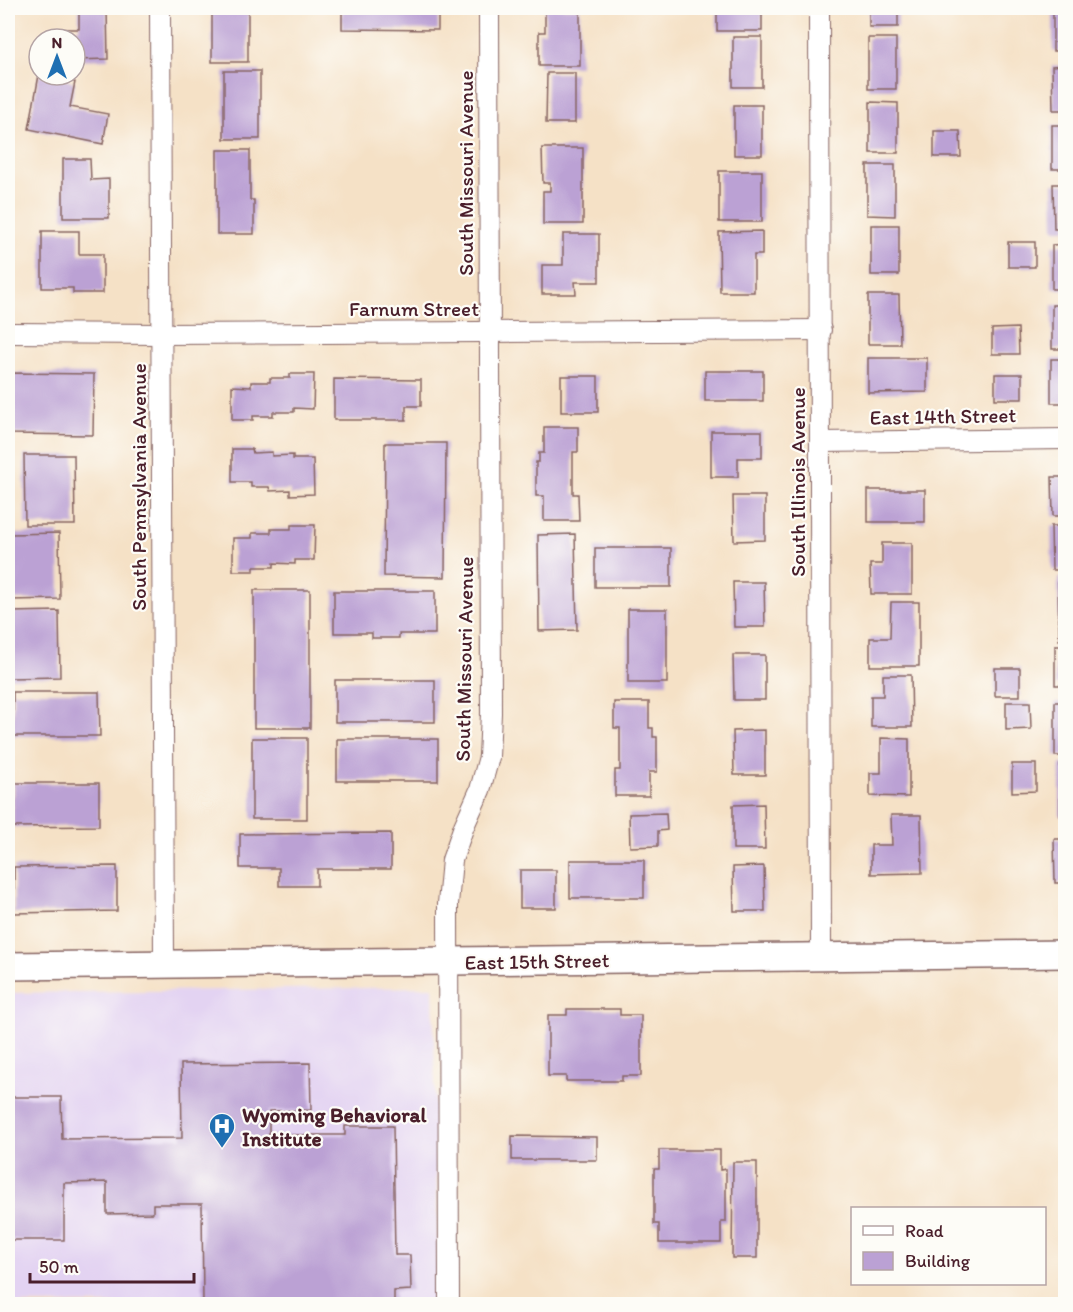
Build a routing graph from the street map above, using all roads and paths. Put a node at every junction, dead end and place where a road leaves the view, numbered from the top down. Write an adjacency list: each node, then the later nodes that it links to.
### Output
1 (160, 8): 7 (street, South Pennsylvania Avenue)
2 (489, 8): 5 (street, South Missouri Avenue)
3 (819, 8): 4 (street, South Illinois Avenue)
4 (821, 330): 5 (street, Farnum Street); 9 (street, South Illinois Avenue)
5 (489, 331): 7 (street, Farnum Street); 12 (street, South Missouri Avenue)
6 (8, 333): 7 (street, Farnum Street)
7 (161, 334): 13 (street, South Pennsylvania Avenue)
8 (1065, 439): 9 (street, East 14th Street)
9 (820, 442): 11 (street, South Illinois Avenue)
10 (1065, 954): 11 (main road, East 15th Street)
11 (821, 957): 12 (main road, East 15th Street)
12 (449, 962): 13 (main road, East 15th Street); 15 (street, South Missouri Avenue)
13 (164, 965): 14 (main road, East 15th Street)
14 (8, 966)
15 (449, 1305)

